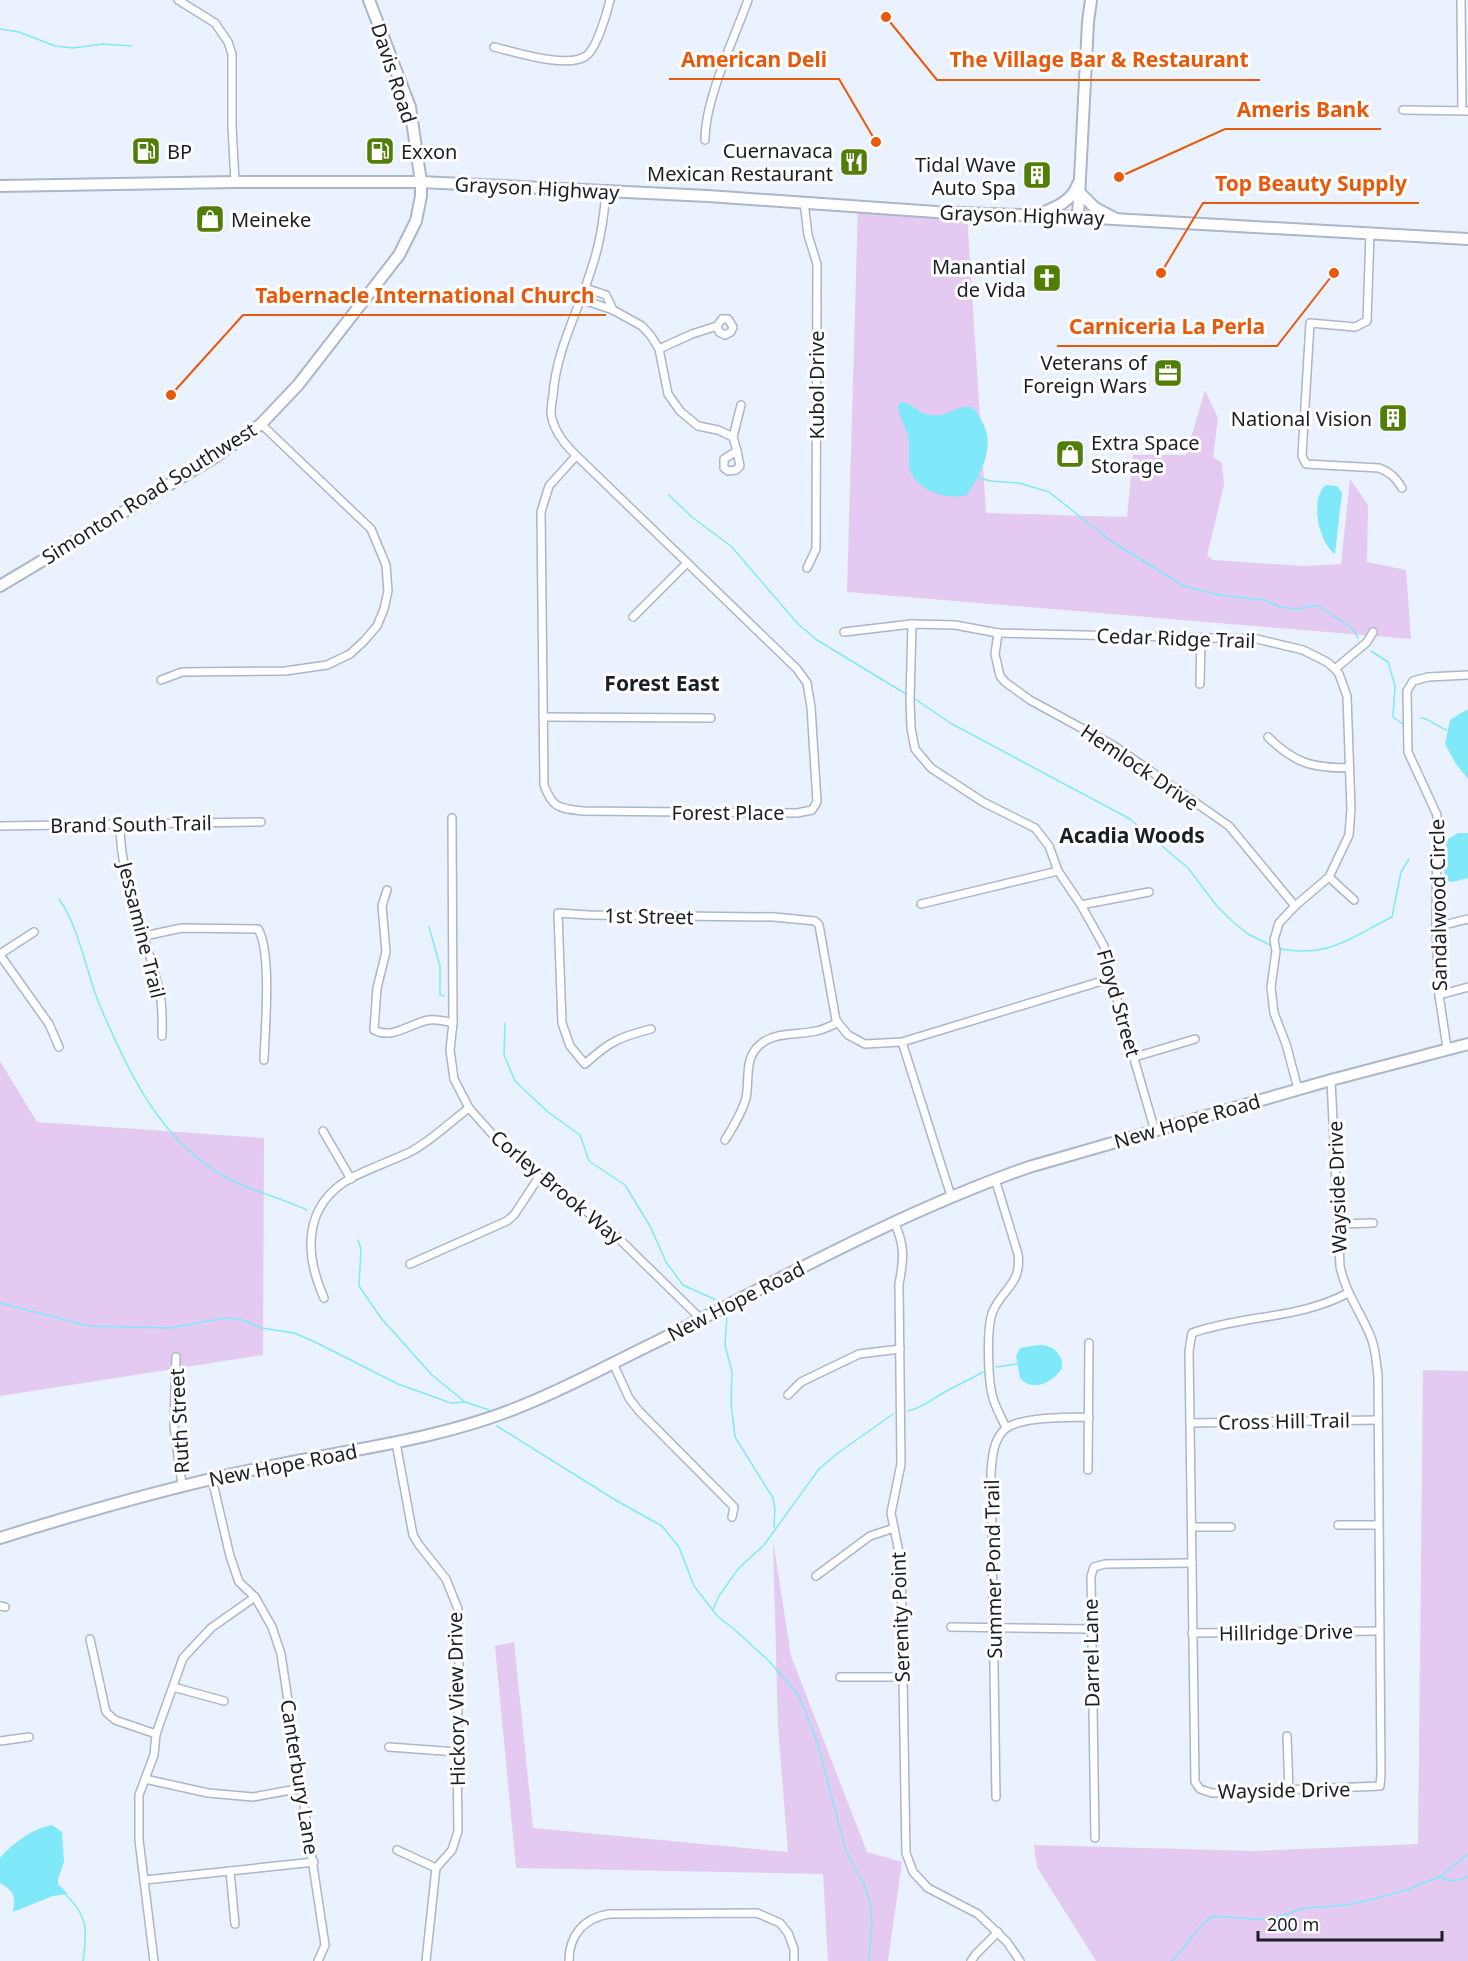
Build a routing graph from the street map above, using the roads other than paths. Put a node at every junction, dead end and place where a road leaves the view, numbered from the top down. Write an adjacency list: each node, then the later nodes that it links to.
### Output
1 (178, 0): 12 (street)
2 (369, 0): 13 (street, Davis Road)
3 (610, 0): 7 (street)
4 (748, 0): 10 (street)
5 (1091, 0): 11 (street)
6 (1461, 0): 9 (street)
7 (494, 47)
8 (1403, 110): 9 (street)
9 (1465, 110)
10 (705, 140)
11 (1081, 175): 16 (street); 18 (street)
12 (236, 182): 13 (street, Grayson Highway); 14 (street, Grayson Highway)
13 (421, 182): 15 (street, Grayson Highway); 29 (street, Simonton Road Southwest)
14 (0, 186)
15 (606, 192): 17 (street, Grayson Highway); 23 (street, Forest Place)
16 (1080, 193): 19 (street); 20 (street)
17 (804, 202): 18 (street, Grayson Highway); 35 (street, Kubol Drive)
18 (1037, 215): 19 (street, Grayson Highway)
19 (1078, 217): 20 (street, Grayson Highway)
20 (1116, 220): 21 (street, Grayson Highway)
21 (1370, 233): 22 (street, Grayson Highway); 33 (street)
22 (1468, 239)
23 (585, 288): 24 (street, Forest Place); 25 (street)
24 (581, 300): 25 (street); 32 (street, Forest Place)
25 (613, 310): 27 (street)
26 (717, 326): 27 (street)
27 (659, 349): 30 (street)
28 (741, 405): 30 (street)
29 (261, 424): 36 (street, Simonton Road Southwest); 45 (street)
30 (733, 437): 31 (street)
31 (737, 451)
32 (576, 456): 34 (street, Forest Place); 47 (street, Forest Place)
33 (1402, 488)
34 (687, 563): 37 (street); 47 (street, Forest Place)
35 (807, 568)
36 (0, 586)
37 (633, 617)
38 (912, 624): 39 (street, Cedar Ridge Trail); 41 (street, Cedar Ridge Trail); 55 (street, Floyd Street)
39 (844, 632)
40 (1373, 632): 43 (street)
41 (998, 633): 42 (street, Cedar Ridge Trail); 62 (street, Hemlock Drive)
42 (1201, 638): 43 (street, Cedar Ridge Trail); 46 (street)
43 (1335, 669): 50 (street)
44 (1468, 675): 64 (street, Sandalwood Circle)
45 (161, 680)
46 (1200, 684)
47 (543, 717): 48 (street)
48 (711, 718)
49 (1268, 736): 50 (street)
50 (1349, 768): 56 (street)
51 (452, 818): 71 (street, Corley Brook Way)
52 (261, 822): 53 (street, Brand South Trail)
53 (120, 824): 54 (street, Brand South Trail); 66 (street, Jessamine Trail)
54 (0, 826)
55 (1058, 872): 60 (street); 61 (street, Floyd Street)
56 (1329, 877): 59 (street); 62 (street)
57 (387, 890): 71 (street)
58 (1149, 892): 61 (street)
59 (1354, 900)
60 (921, 904)
61 (1081, 905): 68 (street, Floyd Street)
62 (1295, 906): 83 (street)
63 (1468, 919): 64 (street)
64 (1436, 927): 70 (street, Sandalwood Circle)
65 (34, 932): 67 (street)
66 (144, 936): 74 (street, Jessamine Trail); 81 (street)
67 (0, 954): 78 (street)
68 (1112, 978): 76 (street); 80 (street, Floyd Street)
69 (1468, 987): 70 (street)
70 (1439, 994): 79 (street, Sandalwood Circle)
71 (453, 1023): 84 (street, Corley Brook Way)
72 (837, 1023): 73 (street, 1st Street); 76 (street); 87 (street)
73 (651, 1029)
74 (162, 1036)
75 (1195, 1039): 80 (street)
76 (902, 1042): 91 (street)
77 (1468, 1044): 79 (street, New Hope Road)
78 (59, 1047)
79 (1447, 1048): 82 (street, New Hope Road)
80 (1135, 1057): 86 (street, Floyd Street)
81 (264, 1060)
82 (1331, 1080): 83 (street, New Hope Road); 94 (street, Wayside Drive)
83 (1298, 1089): 86 (street, New Hope Road)
84 (469, 1108): 88 (street, Corley Brook Way); 89 (street)
85 (323, 1131): 89 (street)
86 (1155, 1131): 90 (street, New Hope Road)
87 (725, 1140)
88 (539, 1177): 95 (street); 98 (street, Corley Brook Way)
89 (351, 1179): 97 (street)
90 (995, 1179): 91 (street, New Hope Road); 107 (street)
91 (951, 1196): 92 (street, New Hope Road)
92 (894, 1222): 98 (street, New Hope Road); 100 (street, Serenity Point)
93 (1373, 1223): 94 (street)
94 (1339, 1224): 96 (street, Wayside Drive)
95 (410, 1264)
96 (1348, 1293): 105 (street, Wayside Drive); 106 (street, Wayside Drive)
97 (324, 1298)
98 (700, 1319): 102 (street, New Hope Road)
99 (1089, 1343): 104 (street)
100 (900, 1349): 103 (street); 117 (street, Serenity Point)
101 (176, 1357): 111 (street, Ruth Street)
102 (613, 1363): 108 (street, New Hope Road); 112 (street)
103 (788, 1395)
104 (1089, 1416): 107 (street); 109 (street)
105 (1377, 1420): 106 (street, Cross Hill Trail); 114 (street, Wayside Drive)
106 (1190, 1423): 115 (street, Wayside Drive)
107 (1006, 1428): 122 (street, Summer Pond Trail)
108 (396, 1443): 110 (street, New Hope Road); 137 (street, Hickory View Drive)
109 (1088, 1470)
110 (212, 1479): 111 (street, New Hope Road); 121 (street, Canterbury Lane)
111 (182, 1485): 118 (street, New Hope Road)
112 (732, 1517)
113 (1338, 1525): 114 (street)
114 (1378, 1526): 125 (street, Wayside Drive)
115 (1192, 1527): 116 (street); 119 (street, Wayside Drive)
116 (1232, 1527)
117 (894, 1528): 120 (street); 129 (street, Serenity Point)
118 (0, 1538)
119 (1192, 1563): 124 (street, Darrel Lane); 126 (street, Wayside Drive)
120 (816, 1576)
121 (255, 1597): 130 (street); 139 (street, Canterbury Lane)
122 (994, 1626): 123 (street); 124 (street); 141 (street, Summer Pond Trail)
123 (951, 1627)
124 (1090, 1629): 142 (street, Darrel Lane)
125 (1379, 1631): 126 (street, Hillridge Drive); 140 (street, Wayside Drive)
126 (1192, 1633): 140 (street, Wayside Drive)
127 (90, 1639): 132 (street)
128 (840, 1677): 129 (street)
129 (903, 1677): 149 (street, Serenity Point)
130 (172, 1687): 131 (street); 132 (street)
131 (224, 1701)
132 (156, 1734): 138 (street)
133 (1287, 1736): 140 (street)
134 (29, 1737): 135 (street)
135 (0, 1741)
136 (389, 1747): 137 (street)
137 (457, 1752): 145 (street, Hickory View Drive)
138 (145, 1779): 139 (street); 147 (street)
139 (302, 1788): 144 (street, Canterbury Lane)
140 (1289, 1791)
141 (996, 1797)
142 (1095, 1838)
143 (397, 1850): 145 (street)
144 (314, 1862): 146 (street); 151 (street, Canterbury Lane)
145 (436, 1868): 152 (street)
146 (230, 1871): 147 (street); 148 (street)
147 (145, 1880): 150 (street)
148 (235, 1924)
149 (998, 1932): 155 (street); 156 (street, Serenity Point)
150 (154, 1961)
151 (318, 1961)
152 (426, 1961)
153 (569, 1961): 154 (street)
154 (794, 1961)
155 (971, 1961)
156 (1020, 1961)

